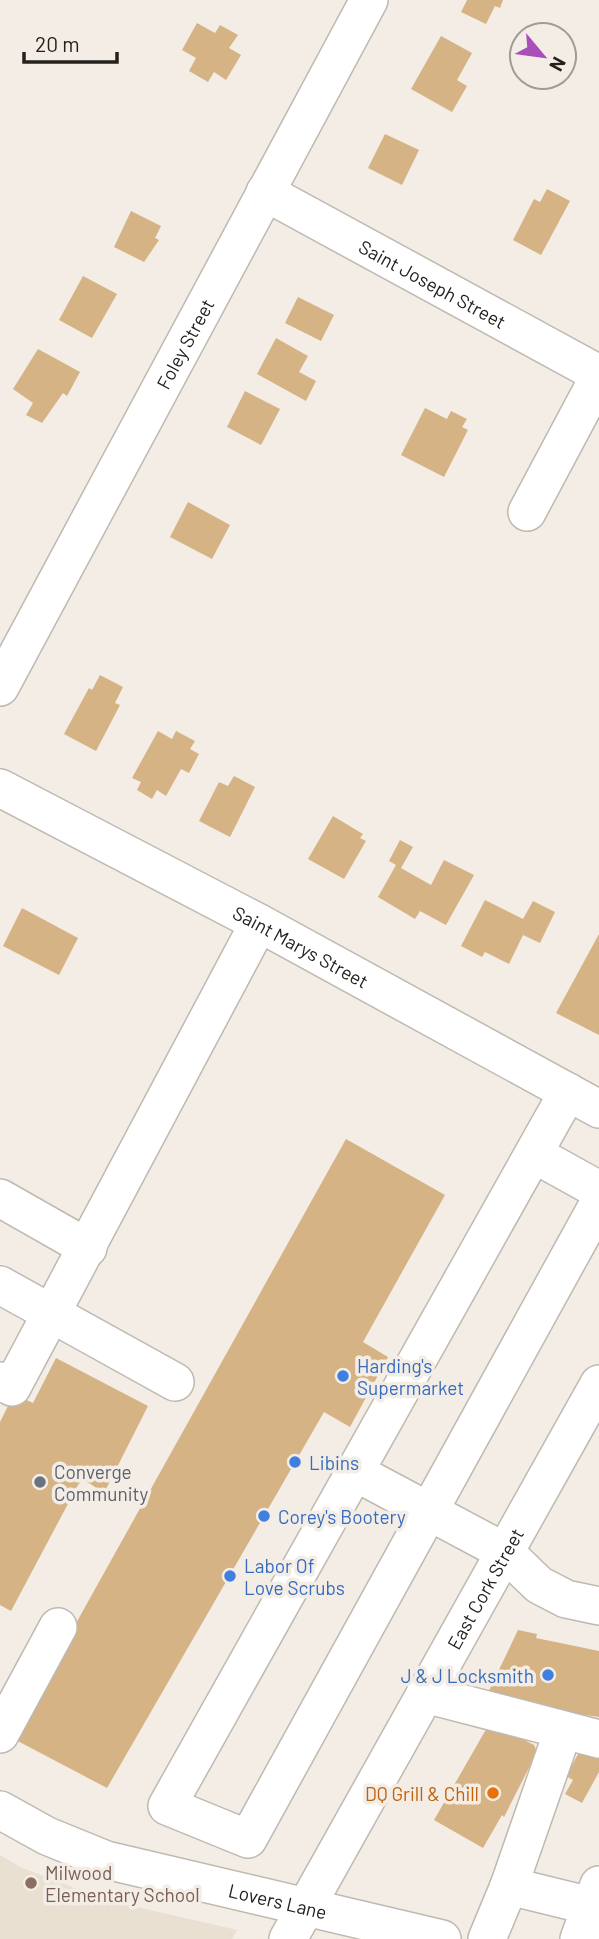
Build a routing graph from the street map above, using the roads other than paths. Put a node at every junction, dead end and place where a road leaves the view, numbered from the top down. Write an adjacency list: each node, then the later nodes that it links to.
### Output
1 (369, 0): 2 (street, Foley Street)
2 (265, 192): 3 (street, Saint Joseph Street); 5 (street, Foley Street)
3 (599, 376): 4 (street)
4 (527, 512)
5 (0, 687)
6 (0, 788): 7 (street, Saint Marys Street)
7 (259, 923): 8 (street, Saint Marys Street); 13 (street)
8 (583, 1100): 9 (street)
9 (534, 1153): 10 (street); 19 (street)
10 (599, 1189)
11 (0, 1198): 13 (street)
12 (599, 1203): 20 (street)
13 (88, 1248): 15 (street)
14 (0, 1285): 15 (street)
15 (52, 1313): 16 (street); 17 (street)
16 (0, 1381)
17 (175, 1382)
18 (594, 1403): 21 (street, East Cork Street)
19 (355, 1472): 20 (street); 20 (street)
20 (428, 1512): 21 (street)
21 (505, 1552): 22 (street); 24 (street, East Cork Street)
22 (599, 1606)
23 (58, 1627): 26 (street)
24 (425, 1695): 25 (street); 31 (street, East Cork Street)
25 (564, 1731): 27 (street); 29 (street)
26 (0, 1734)
27 (599, 1739)
28 (0, 1810): 31 (street, Lovers Lane)
29 (509, 1886): 30 (street); 33 (street)
30 (592, 1910)
31 (296, 1924): 32 (street, Lovers Lane)
32 (442, 1939)
33 (487, 1939)

